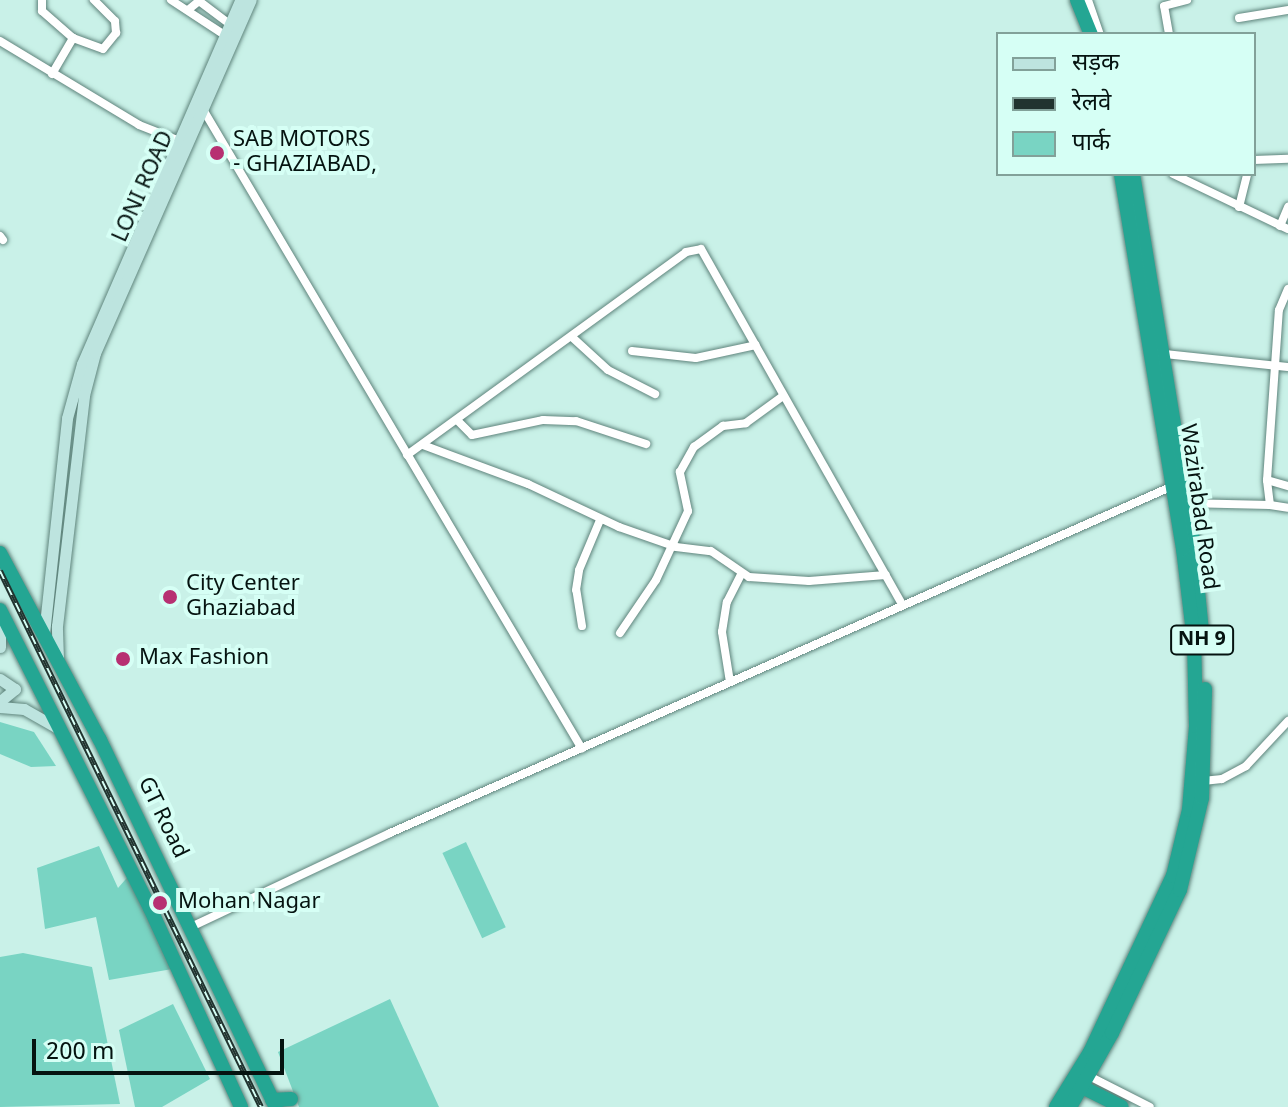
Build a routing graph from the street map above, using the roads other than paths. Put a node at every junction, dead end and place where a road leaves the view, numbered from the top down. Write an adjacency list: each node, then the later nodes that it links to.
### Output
1 (42, 0): 19 (street)
2 (94, 0): 19 (street)
3 (171, 0): 10 (street)
4 (240, 0): 14 (street, LONI ROAD)
5 (251, 0): 22 (street, LONI ROAD)
6 (1068, 0): 15 (highway)
7 (1077, 0): 16 (highway)
8 (1088, 0): 17 (street)
9 (1187, 0): 18 (street)
10 (197, 4): 13 (street); 13 (street); 14 (street)
11 (1288, 10): 12 (street)
12 (1239, 18)
13 (201, 19): 14 (street)
14 (225, 29): 22 (street, LONI ROAD)
15 (1080, 32)
16 (1090, 32)
17 (1099, 32)
18 (1169, 32)
19 (73, 38): 21 (street)
20 (0, 41): 21 (street)
21 (52, 74): 23 (street)
22 (197, 102): 23 (street, LONI ROAD); 33 (street, LONI ROAD); 47 (street)
23 (177, 140): 33 (street, LONI ROAD)
24 (1288, 159): 25 (street)
25 (1256, 160)
26 (1121, 176): 49 (highway, Wazirabad Road / NH 9)
27 (1133, 176): 38 (highway, Wazirabad Road / NH 9)
28 (1177, 176): 30 (street)
29 (1247, 176): 30 (street)
30 (1239, 207): 32 (street)
31 (1288, 207): 32 (street)
32 (1284, 228)
33 (132, 252): 41 (street, LONI ROAD)
34 (1288, 289): 39 (street)
35 (573, 338): 36 (street); 42 (street); 44 (street)
36 (756, 345): 37 (street); 43 (street)
37 (632, 351)
38 (1164, 354): 39 (street); 49 (highway, Wazirabad Road / NH 9)
39 (1276, 366): 40 (street); 48 (street)
40 (1288, 367)
41 (79, 393): 64 (street); 66 (street)
42 (655, 394)
43 (783, 396): 55 (street); 58 (street)
44 (457, 420): 45 (street); 46 (street)
45 (646, 444)
46 (423, 445): 47 (street); 54 (street)
47 (407, 455): 72 (street)
48 (1267, 480): 50 (street); 52 (street)
49 (1178, 484): 51 (highway, Wazirabad Road / NH 9); 59 (street)
50 (1288, 486)
51 (1181, 502): 52 (street); 73 (highway, Wazirabad Road / NH 9); 75 (highway, Wazirabad Road / NH 9)
52 (1270, 505): 53 (street)
53 (1288, 508)
54 (600, 520): 55 (street); 61 (street)
55 (670, 545): 57 (street); 63 (street)
56 (0, 553): 64 (highway, GT Road)
57 (741, 574): 58 (street); 68 (street)
58 (886, 575): 59 (street)
59 (902, 604): 68 (street)
60 (0, 610): 71 (highway)
61 (582, 626)
62 (0, 629): 65 (street)
63 (620, 633)
64 (44, 634): 66 (highway, GT Road)
65 (0, 647)
66 (58, 668): 74 (highway, GT Road)
67 (0, 679): 69 (street)
68 (730, 682): 72 (street)
69 (0, 704): 71 (street)
70 (1286, 726): 73 (street)
71 (60, 729): 79 (highway)
72 (582, 749): 74 (street)
73 (1203, 781): 75 (highway, Wazirabad Road / NH 9)
74 (191, 927): 77 (highway, GT Road)
75 (1081, 1082): 78 (highway, Wazirabad Road); 80 (highway); 81 (street)
76 (291, 1099): 77 (highway)
77 (274, 1103)
78 (1067, 1105)
79 (241, 1107)
80 (1122, 1107)
81 (1150, 1107)

